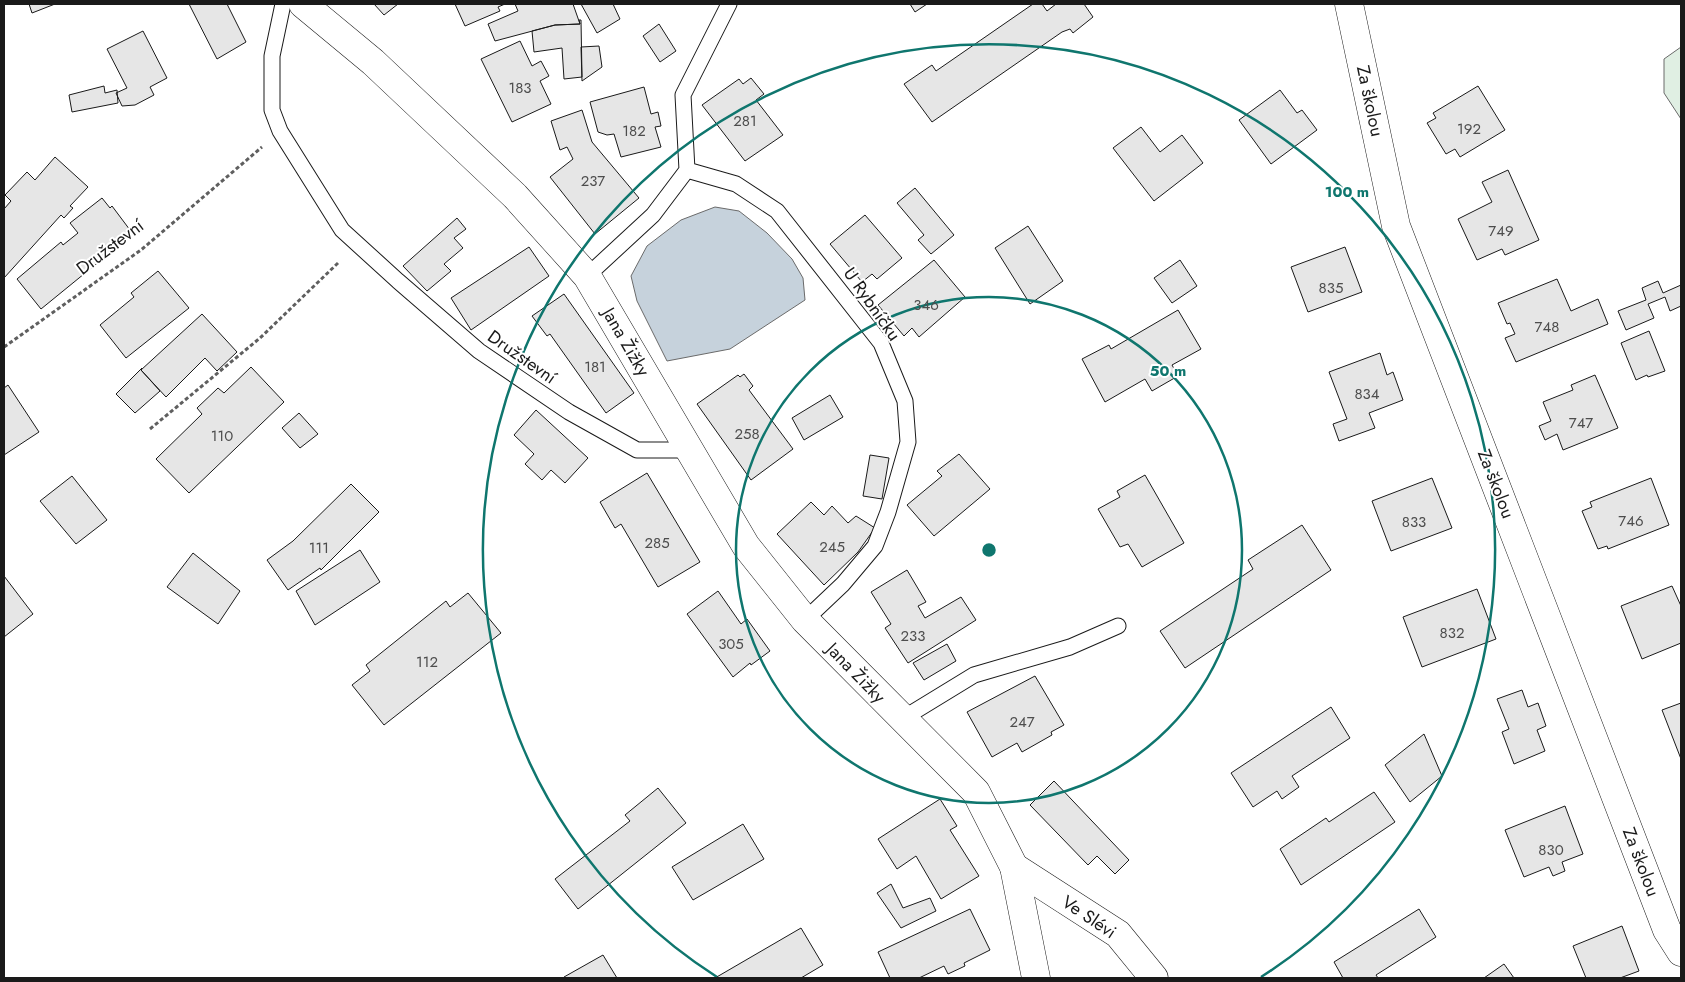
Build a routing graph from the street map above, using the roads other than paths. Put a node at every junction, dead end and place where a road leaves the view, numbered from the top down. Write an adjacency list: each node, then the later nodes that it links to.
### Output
1 (283, 4): 7 (lane, Družstevní)
2 (303, 4): 6 (street, Jana Žižky)
3 (728, 4): 5 (lane)
4 (1349, 4): 12 (street, Za školou)
5 (687, 170): 6 (lane); 8 (lane, U Rybníčku)
6 (587, 276): 7 (street, Jana Žižky)
7 (689, 450): 8 (street, Jana Žižky)
8 (805, 620): 10 (street, Jana Žižky)
9 (1118, 626): 10 (lane)
10 (902, 720): 11 (street, Jana Žižky)
11 (1014, 867): 13 (street, Jana Žižky); 14 (street, Ve Slévi)
12 (1681, 952)
13 (1036, 978)
14 (1154, 978)

